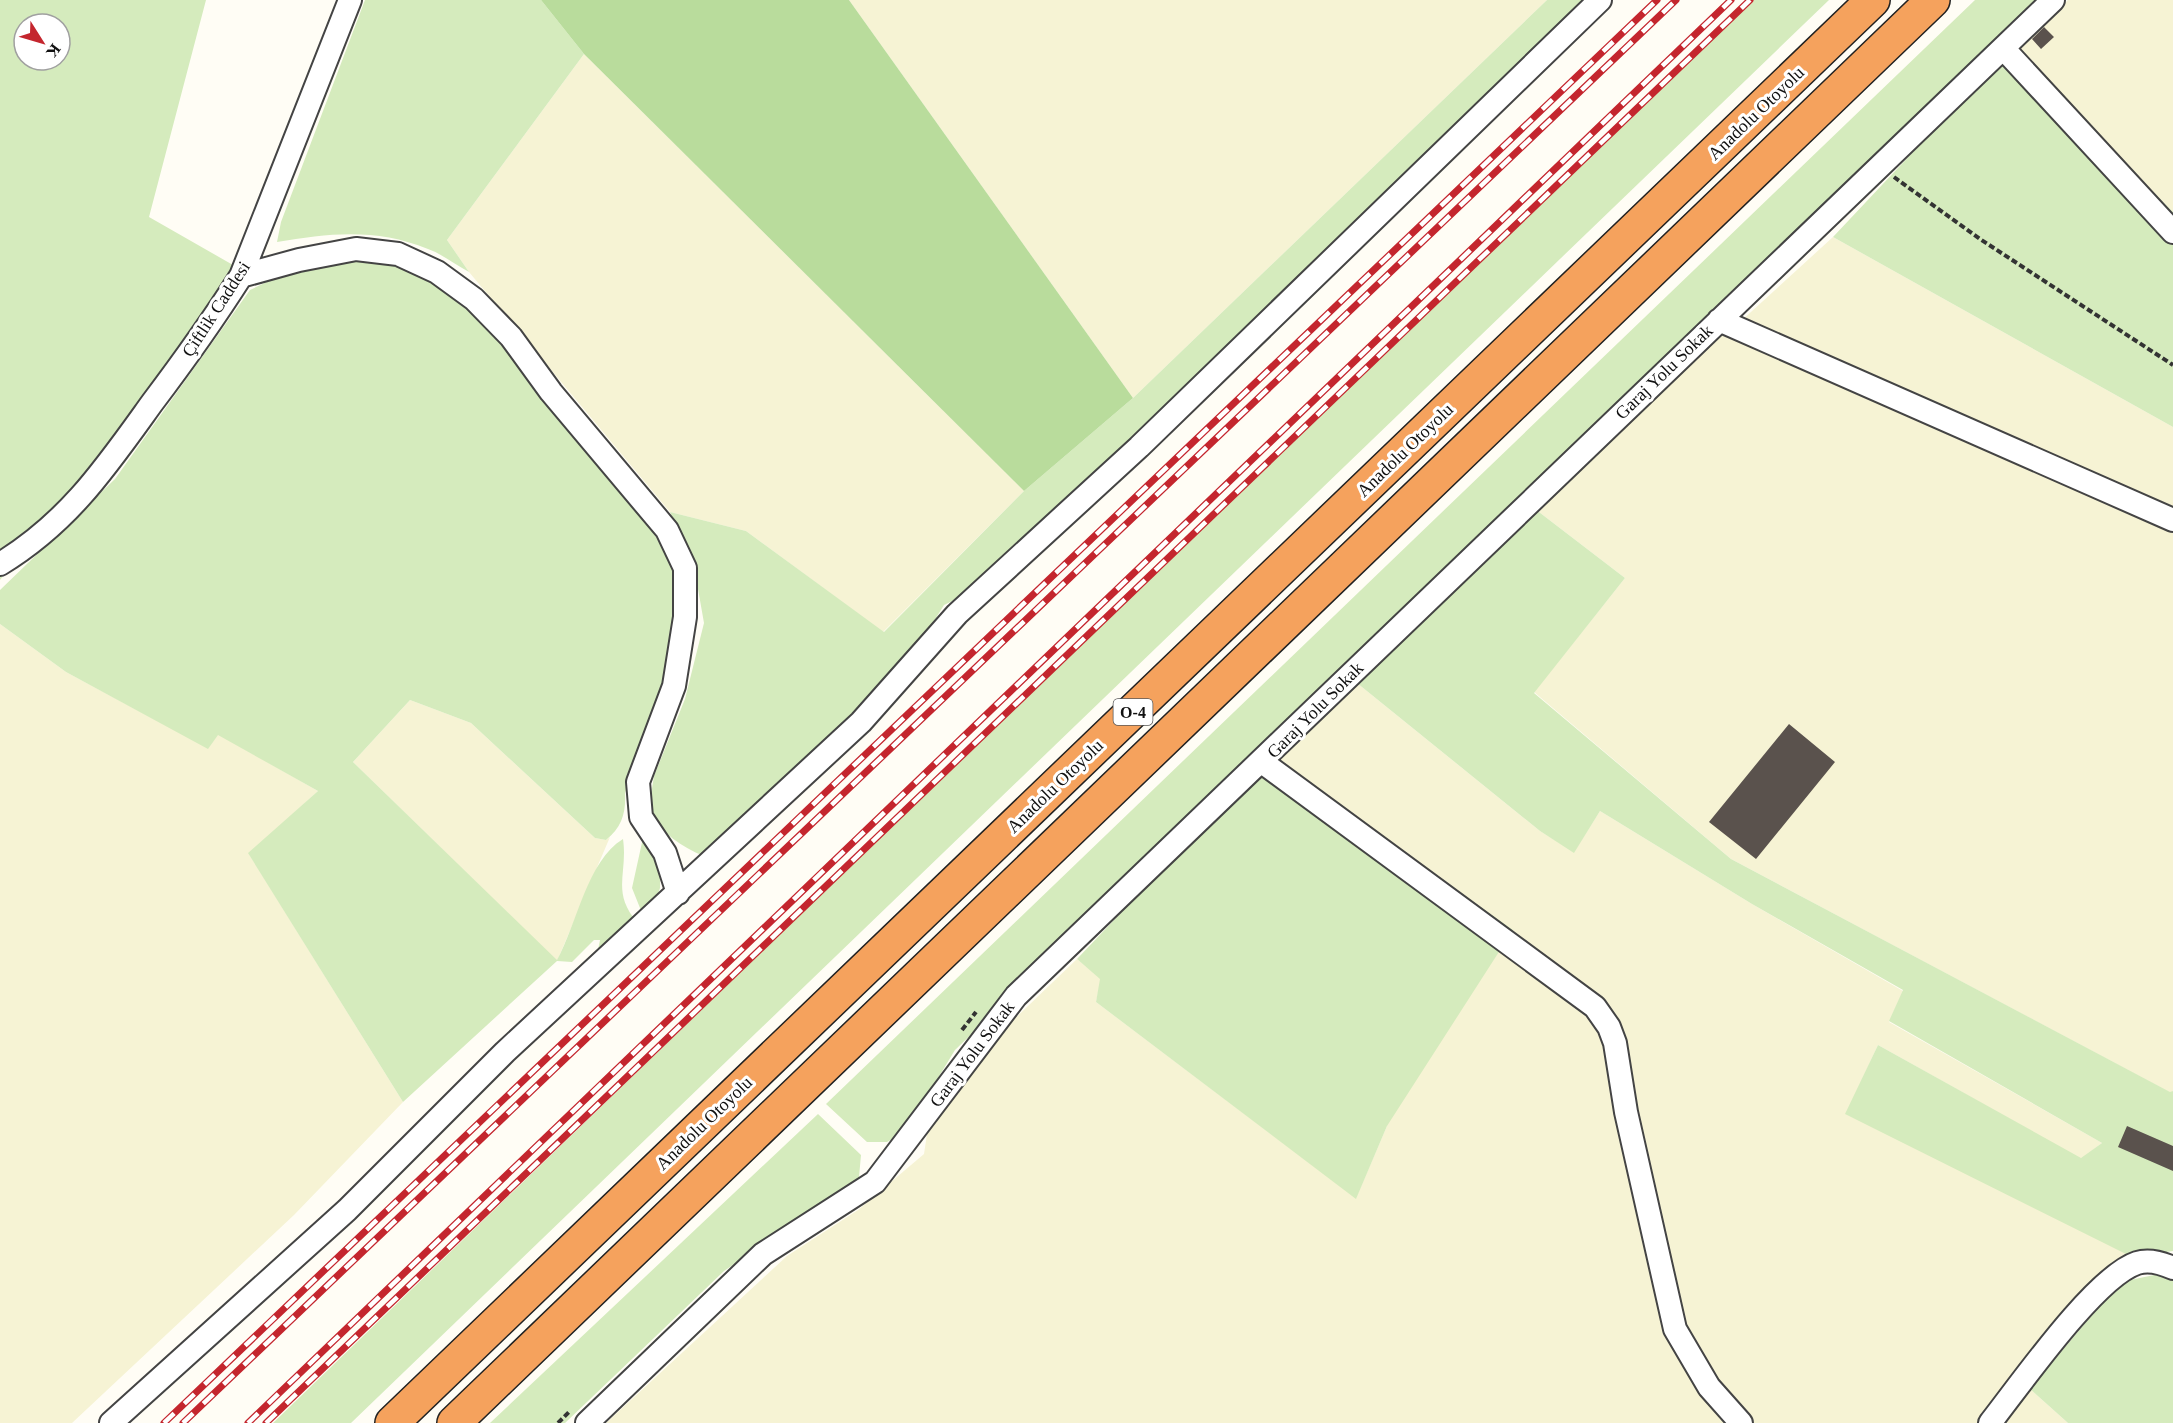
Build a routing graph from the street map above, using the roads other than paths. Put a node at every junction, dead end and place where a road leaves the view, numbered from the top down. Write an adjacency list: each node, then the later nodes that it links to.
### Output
1 (350, 0): 8 (street, Çiftlik Caddesi)
2 (1600, 0): 13 (street)
3 (1873, 0): 16 (highway, Anadolu Otoyolu / O-4)
4 (1933, 0): 17 (highway, O-4)
5 (2053, 0): 6 (street, Garaj Yolu Sokak)
6 (2003, 48): 7 (street); 9 (street, Garaj Yolu Sokak)
7 (2173, 232)
8 (241, 276): 11 (street, Çiftlik Caddesi); 13 (street)
9 (1719, 320): 10 (street); 12 (street, Garaj Yolu Sokak)
10 (2173, 520)
11 (0, 564)
12 (1262, 762): 18 (street, Garaj Yolu Sokak); 19 (street)
13 (678, 893): 15 (street)
14 (2173, 1268): 20 (street)
15 (111, 1423)
16 (392, 1423)
17 (454, 1423)
18 (587, 1423)
19 (1741, 1423)
20 (1990, 1423)

